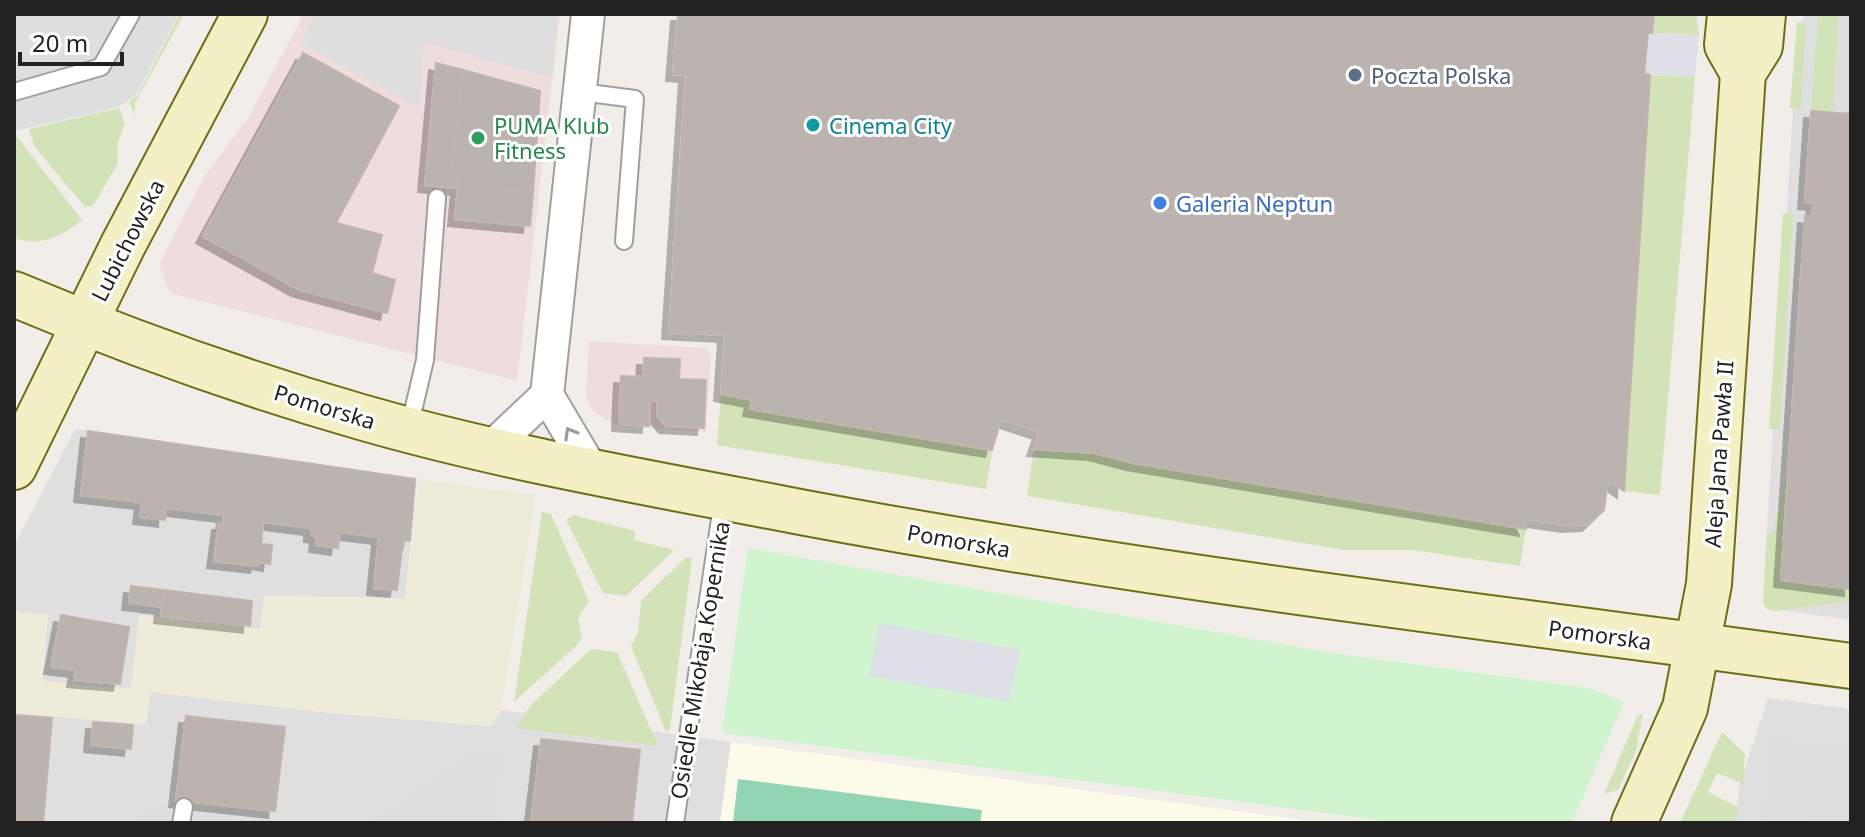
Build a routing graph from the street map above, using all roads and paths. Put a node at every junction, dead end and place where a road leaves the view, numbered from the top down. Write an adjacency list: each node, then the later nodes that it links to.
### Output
1 (131, 14): 7 (lane)
2 (245, 14): 12 (street, Lubichowska)
3 (588, 14): 8 (street)
4 (1730, 14): 6 (street, Aleja Jana Pawła II)
5 (1763, 14): 6 (street, Aleja Jana Pawła II)
6 (1743, 73): 19 (street, Aleja Jana Pawła II)
7 (14, 92)
8 (581, 92): 10 (lane); 13 (street)
9 (437, 198): 14 (lane)
10 (624, 241)
11 (14, 294): 12 (street, Pomorska)
12 (85, 324): 14 (street, Pomorska); 16 (street, Lubichowska)
13 (547, 395): 15 (street); 17 (street, one-way to 13)
14 (409, 430): 15 (street, Pomorska)
15 (490, 449): 17 (street, Pomorska)
16 (14, 467)
17 (592, 471): 18 (street, Pomorska)
18 (724, 497): 19 (street, Pomorska); 21 (lane, Osiedle Mikołaja Kopernika)
19 (1699, 647): 20 (street, Pomorska); 22 (street, Aleja Jana Pawła II)
20 (1851, 666)
21 (675, 823)
22 (1634, 823)

